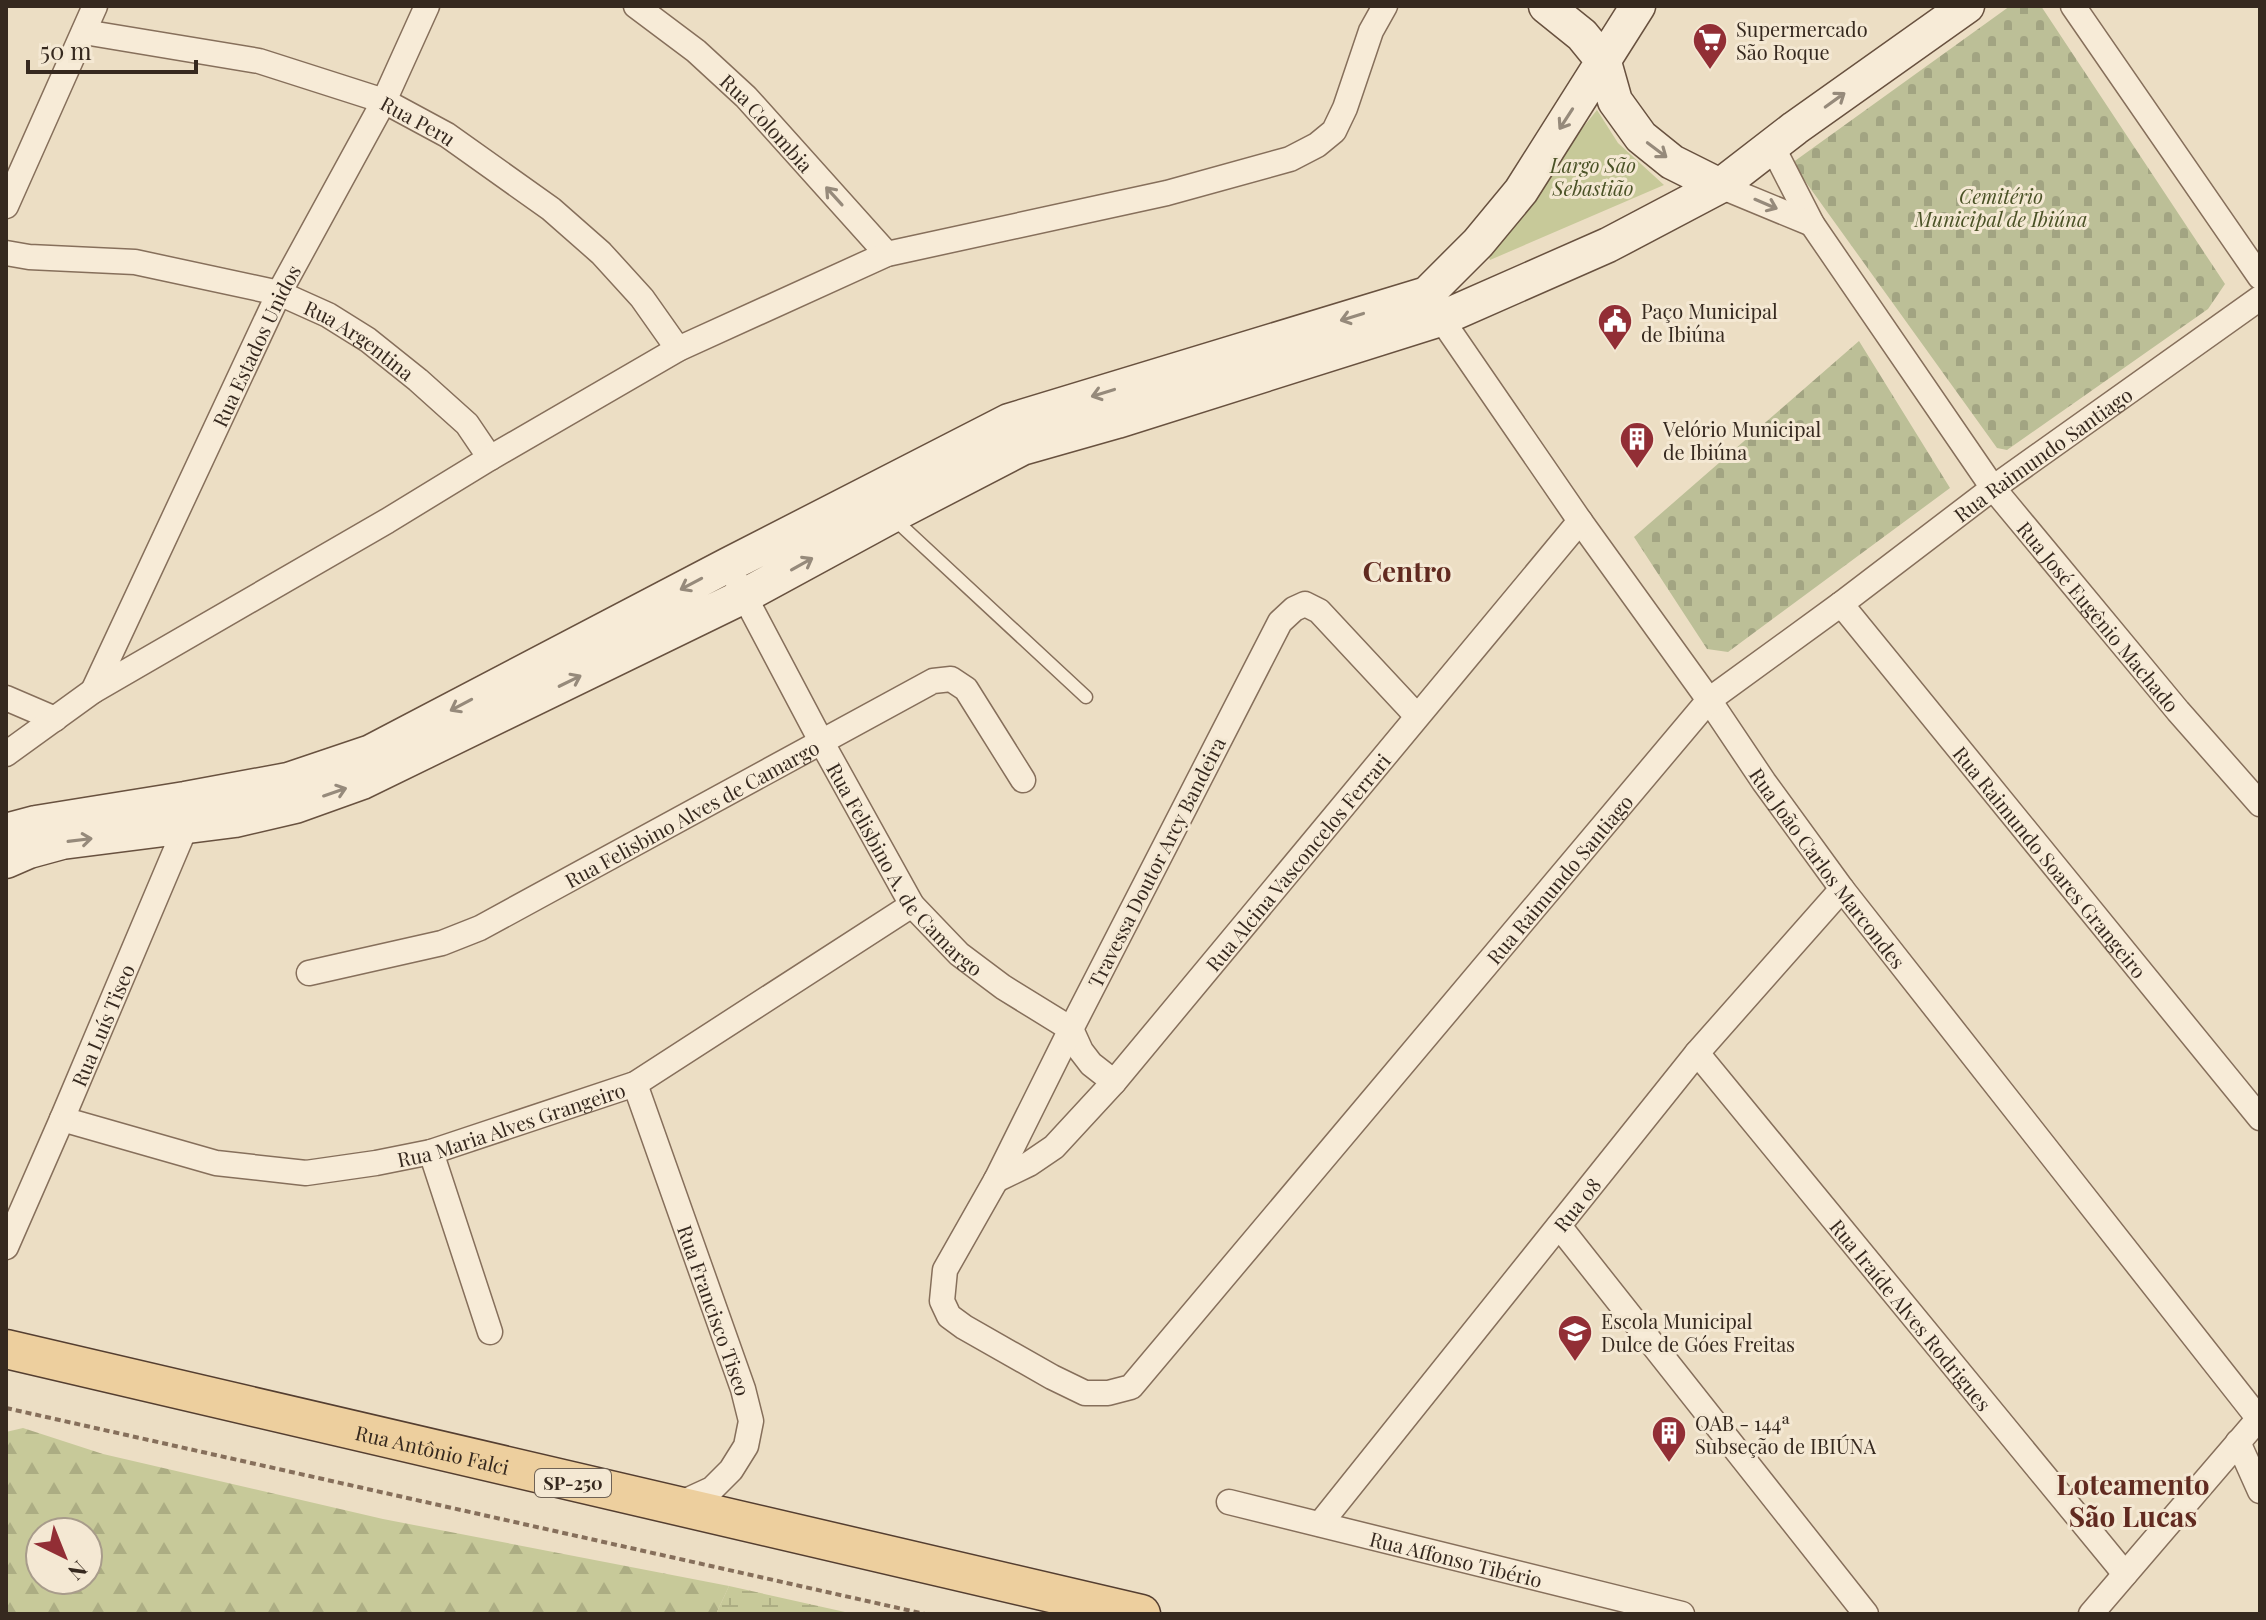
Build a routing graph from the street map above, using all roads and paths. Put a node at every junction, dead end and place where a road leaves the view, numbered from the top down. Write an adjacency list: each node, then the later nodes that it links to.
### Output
1 (95, 6): 9 (street)
2 (427, 6): 11 (street, Rua Estados Unidos)
3 (636, 6): 17 (street, Rua Colombia, one-way to 3)
4 (1385, 6): 17 (street)
5 (1546, 6): 10 (main road)
6 (1638, 6): 10 (main road)
7 (1967, 6): 12 (main road, one-way to 7)
8 (2073, 6): 18 (street)
9 (84, 32): 11 (street, Rua Peru); 14 (street)
10 (1604, 62): 13 (main road, one-way to 13); 21 (main road, one-way to 21)
11 (384, 101): 19 (street, Rua Estados Unidos); 22 (street, Rua Peru)
12 (1772, 146): 13 (main road); 15 (street, Rua José Eugênio Machado)
13 (1720, 186): 15 (street, one-way to 15); 21 (main road)
14 (6, 206)
15 (1812, 224): 24 (street, Rua José Eugênio Machado)
16 (6, 253): 19 (street, Rua Argentina)
17 (887, 254): 22 (street)
18 (2260, 277)
19 (279, 293): 23 (street, Rua Argentina); 30 (street, Rua Estados Unidos)
20 (2260, 298): 24 (street, Rua Raimundo Santiago)
21 (1434, 306): 25 (main road); 26 (street, Rua João Carlos Marcondes)
22 (678, 349): 23 (street)
23 (490, 458): 30 (street)
24 (1993, 488): 29 (street, Rua Raimundo Santiago); 39 (street, Rua José Eugênio Machado)
25 (880, 504): 27 (main road); 28 (main road, one-way to 25); 31 (lane)
26 (1580, 521): 33 (street, Rua João Carlos Marcondes); 34 (street, Rua Alcina Vasconcelos Ferrari)
27 (728, 565): 28 (street, Rua Felisbino A. de Camargo); 40 (main road, one-way to 40)
28 (744, 596): 36 (street, Rua Felisbino A. de Camargo); 40 (main road, one-way to 28)
29 (1841, 604): 33 (street, Rua Raimundo Santiago); 50 (street, Rua Raimundo Soares Grangeiro)
30 (93, 691): 35 (street)
31 (1086, 697)
32 (6, 698): 35 (street)
33 (1709, 700): 43 (street, Rua João Carlos Marcondes); 56 (street, Rua Raimundo Santiago)
34 (1416, 715): 46 (street, Travessa Doutor Arcy Bandeira); 48 (street, Rua Alcina Vasconcelos Ferrari)
35 (55, 719): 37 (street)
36 (821, 741): 38 (street, Rua Felisbino Alves de Camargo); 44 (street, Rua Felisbino A. de Camargo); 45 (street, Rua Felisbino Alves de Camargo)
37 (6, 754)
38 (1023, 780)
39 (2260, 804)
40 (185, 813): 41 (main road); 42 (main road, one-way to 40); 51 (street, Rua Luís Tiseo)
41 (6, 831)
42 (6, 861)
43 (1842, 889): 47 (street, Rua 08); 60 (street, Rua João Carlos Marcondes)
44 (912, 905): 46 (street, Rua Felisbino A. de Camargo); 49 (street, Rua Maria Alves Grangeiro)
45 (309, 973)
46 (1071, 1029): 48 (street, Rua Felisbino A. de Camargo); 53 (street, Travessa Doutor Arcy Bandeira)
47 (1697, 1053): 54 (street, Rua 08); 66 (street, Rua Iraíde Alves Rodrigues)
48 (1114, 1082): 53 (street, Rua Alcina Vasconcelos Ferrari)
49 (635, 1084): 52 (street, Rua Maria Alves Grangeiro); 64 (street, Rua Francisco Tiseo)
50 (2260, 1118)
51 (62, 1119): 52 (street, Rua Maria Alves Grangeiro); 55 (street, Rua Luís Tiseo)
52 (431, 1152): 57 (street)
53 (996, 1180): 56 (street, Travessa Doutor Arcy Bandeira)
54 (1559, 1226): 65 (street, Rua 08); 70 (street)
55 (6, 1247)
56 (945, 1270)
57 (490, 1332)
58 (6, 1349): 64 (main road, Rua Antônio Falci / SP-250)
59 (6, 1408): 67 (path)
60 (2259, 1418): 61 (street)
61 (2238, 1442): 62 (street); 66 (street)
62 (2260, 1491)
63 (1229, 1502): 65 (street, Rua Affonso Tibério)
64 (674, 1506): 68 (main road, Rua Antônio Falci / SP-250)
65 (1320, 1524): 69 (street, Rua Affonso Tibério)
66 (2125, 1574): 71 (street)
67 (925, 1614)
68 (1141, 1614)
69 (1682, 1614)
70 (1866, 1614)
71 (2091, 1614)

